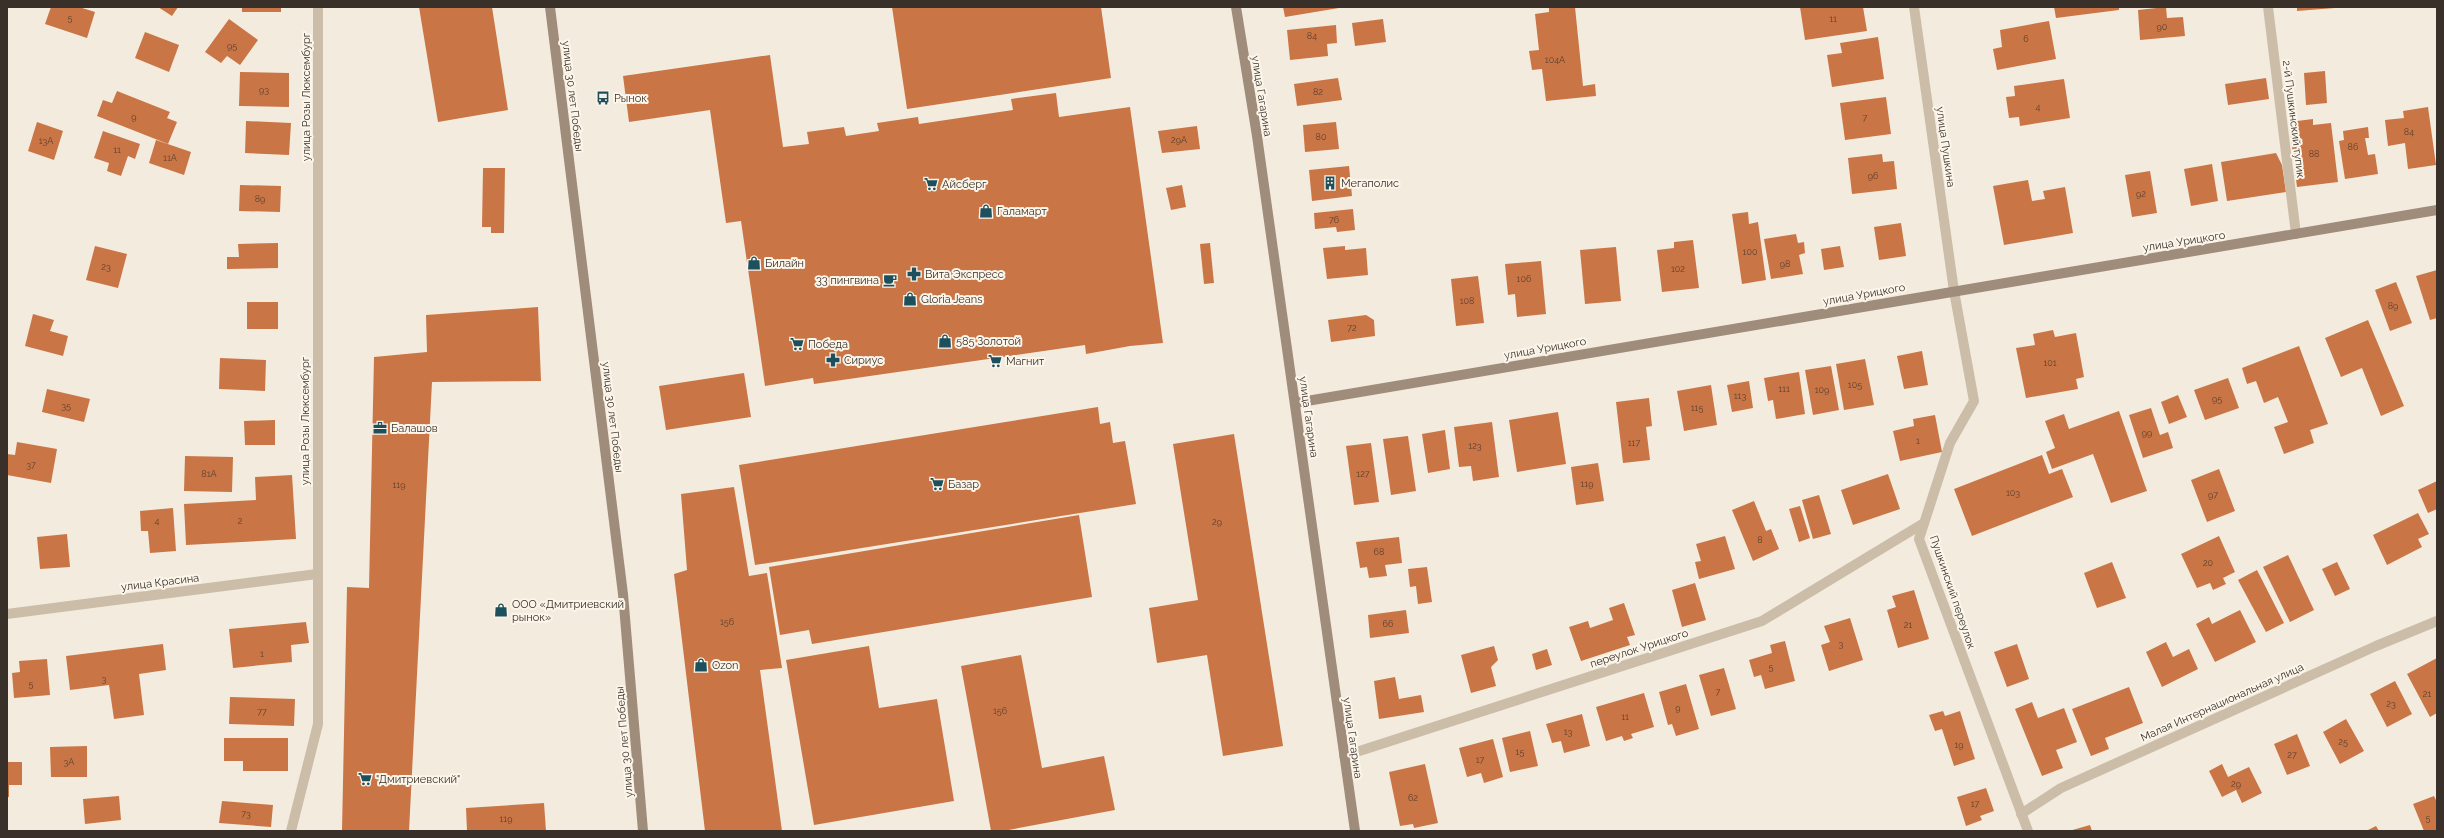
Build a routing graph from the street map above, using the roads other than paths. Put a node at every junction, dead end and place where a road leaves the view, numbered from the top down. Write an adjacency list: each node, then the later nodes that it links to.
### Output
1 (318, 7): 11 (street, улица Розы Люксембург)
2 (550, 7): 17 (street, улица 30 лет Победы)
3 (1236, 7): 9 (street, улица Гагарина)
4 (1914, 7): 8 (street, улица Пушкина)
5 (2268, 7): 7 (street, 2-й Пушкинский тупик)
6 (2437, 210): 7 (street, улица Урицкого)
7 (2296, 234): 8 (street, улица Урицкого)
8 (1954, 291): 9 (street, улица Урицкого); 10 (street, Пушкинский переулок)
9 (1295, 403): 14 (street, улица Гагарина)
10 (1924, 524): 14 (street, переулок Урицкого); 15 (street, Пушкинский переулок)
11 (317, 574): 12 (street, улица Красина); 16 (street, улица Розы Люксембург)
12 (7, 614)
13 (2437, 621): 15 (street, Малая Интернациональная улица)
14 (1344, 756): 18 (street, улица Гагарина)
15 (2021, 814): 19 (street, Пушкинский переулок)
16 (291, 831)
17 (643, 831)
18 (1355, 831)
19 (2028, 831)

